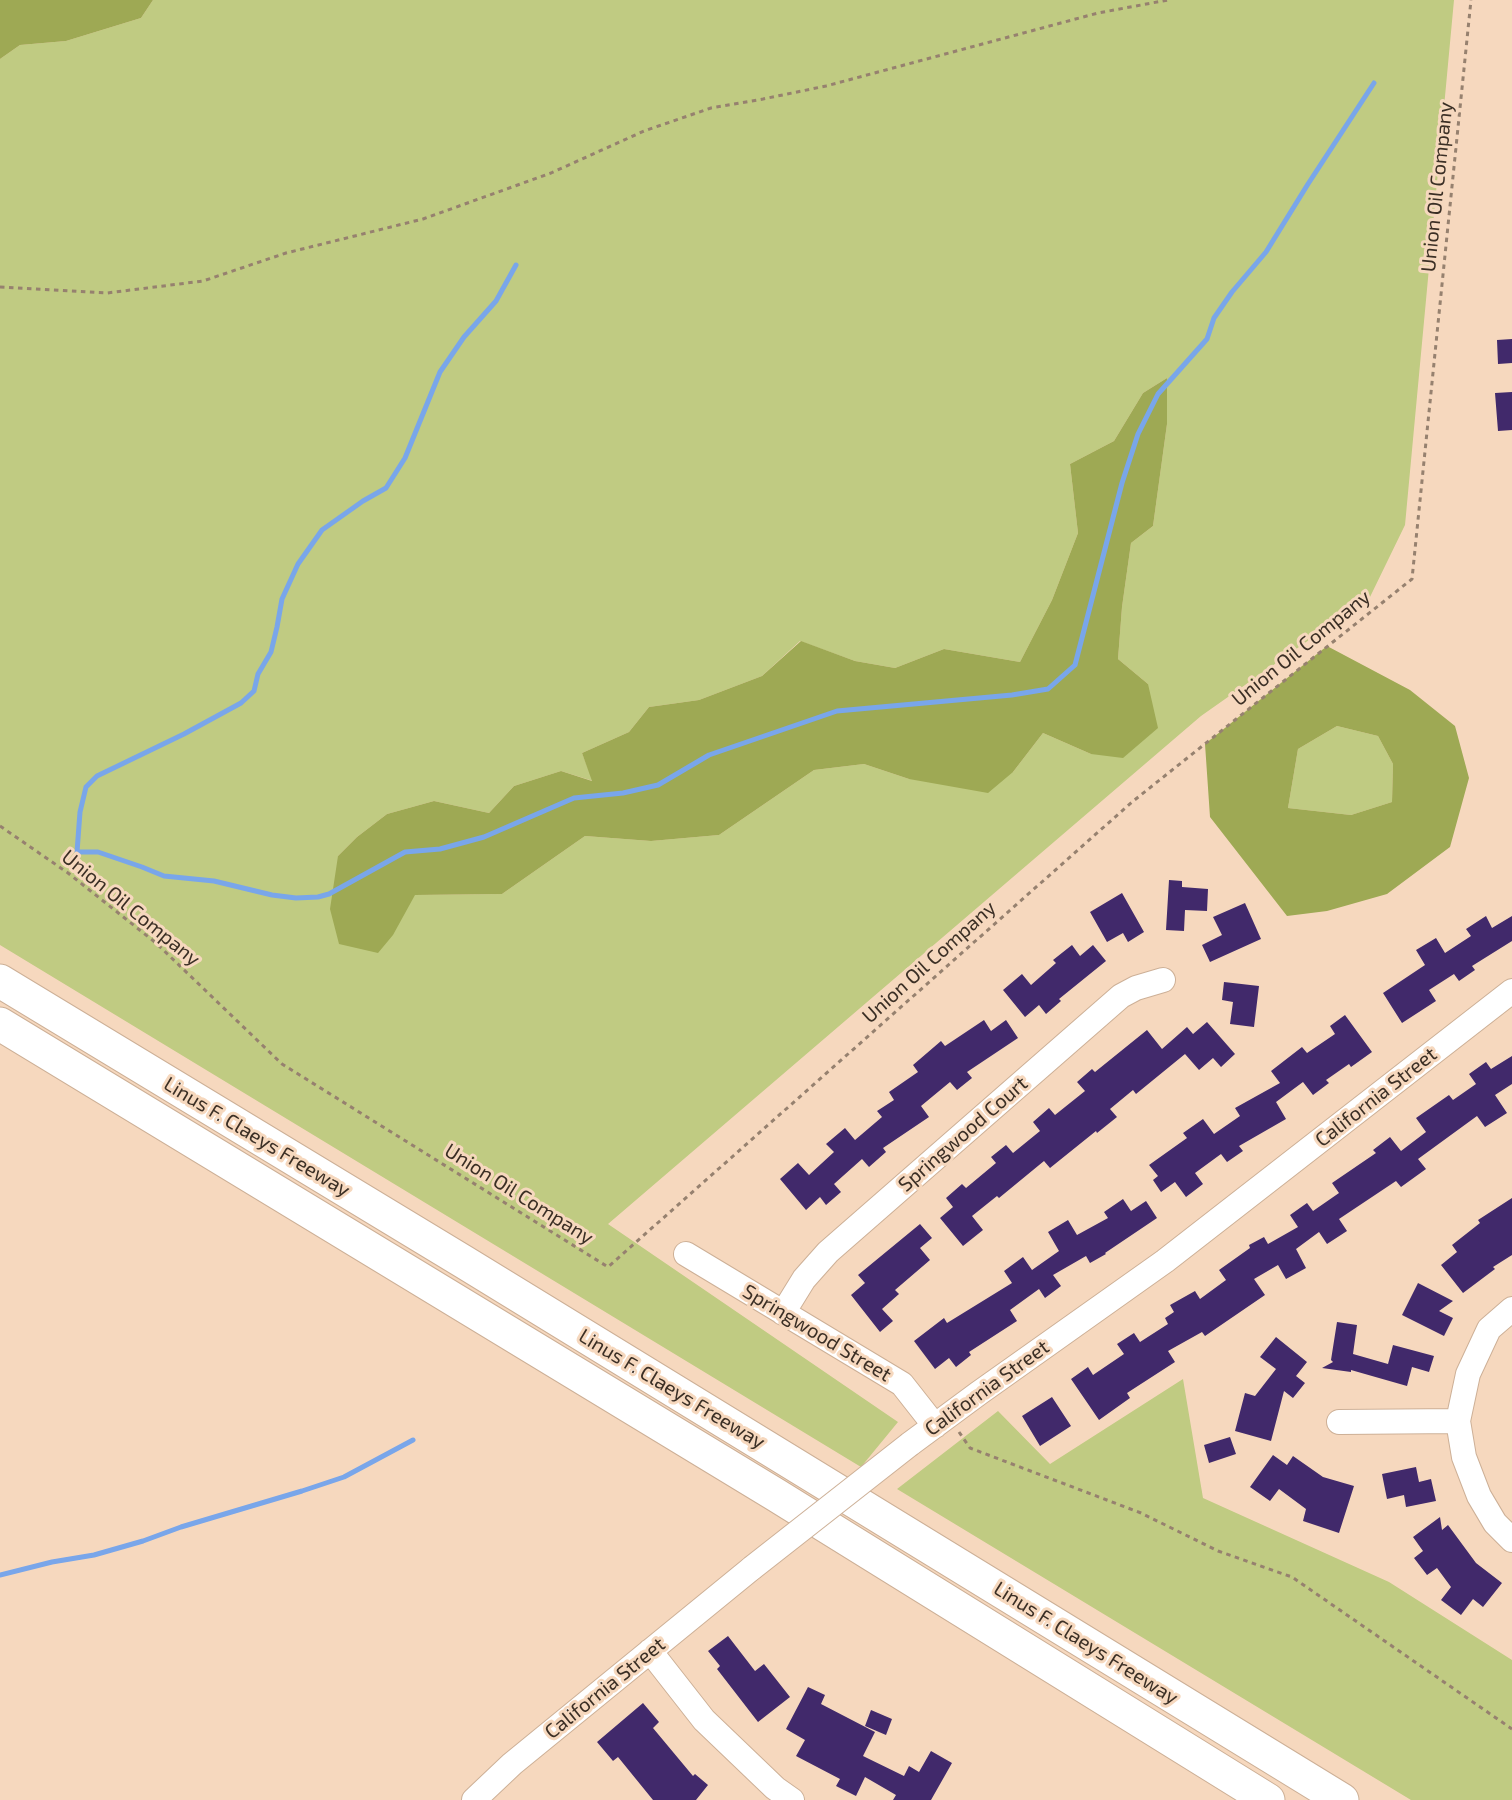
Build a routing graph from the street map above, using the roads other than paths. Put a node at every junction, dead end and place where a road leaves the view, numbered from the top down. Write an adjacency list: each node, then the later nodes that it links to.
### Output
1 (1163, 980): 7 (street, Springwood Court)
2 (0, 981): 16 (highway, Linus F. Claeys Freeway)
3 (1512, 991): 8 (street, California Street)
4 (0, 1024): 15 (highway, Linus F. Claeys Freeway)
5 (686, 1254): 7 (street, Springwood Street)
6 (1512, 1310): 9 (street)
7 (783, 1313): 8 (street, Springwood Street)
8 (941, 1421): 12 (street, California Street, bridge)
9 (1458, 1421): 10 (street); 11 (street)
10 (1339, 1422)
11 (1512, 1540)
12 (650, 1651): 13 (street, California Street); 14 (street)
13 (474, 1800)
14 (792, 1800)
15 (1268, 1800)
16 (1342, 1800)

